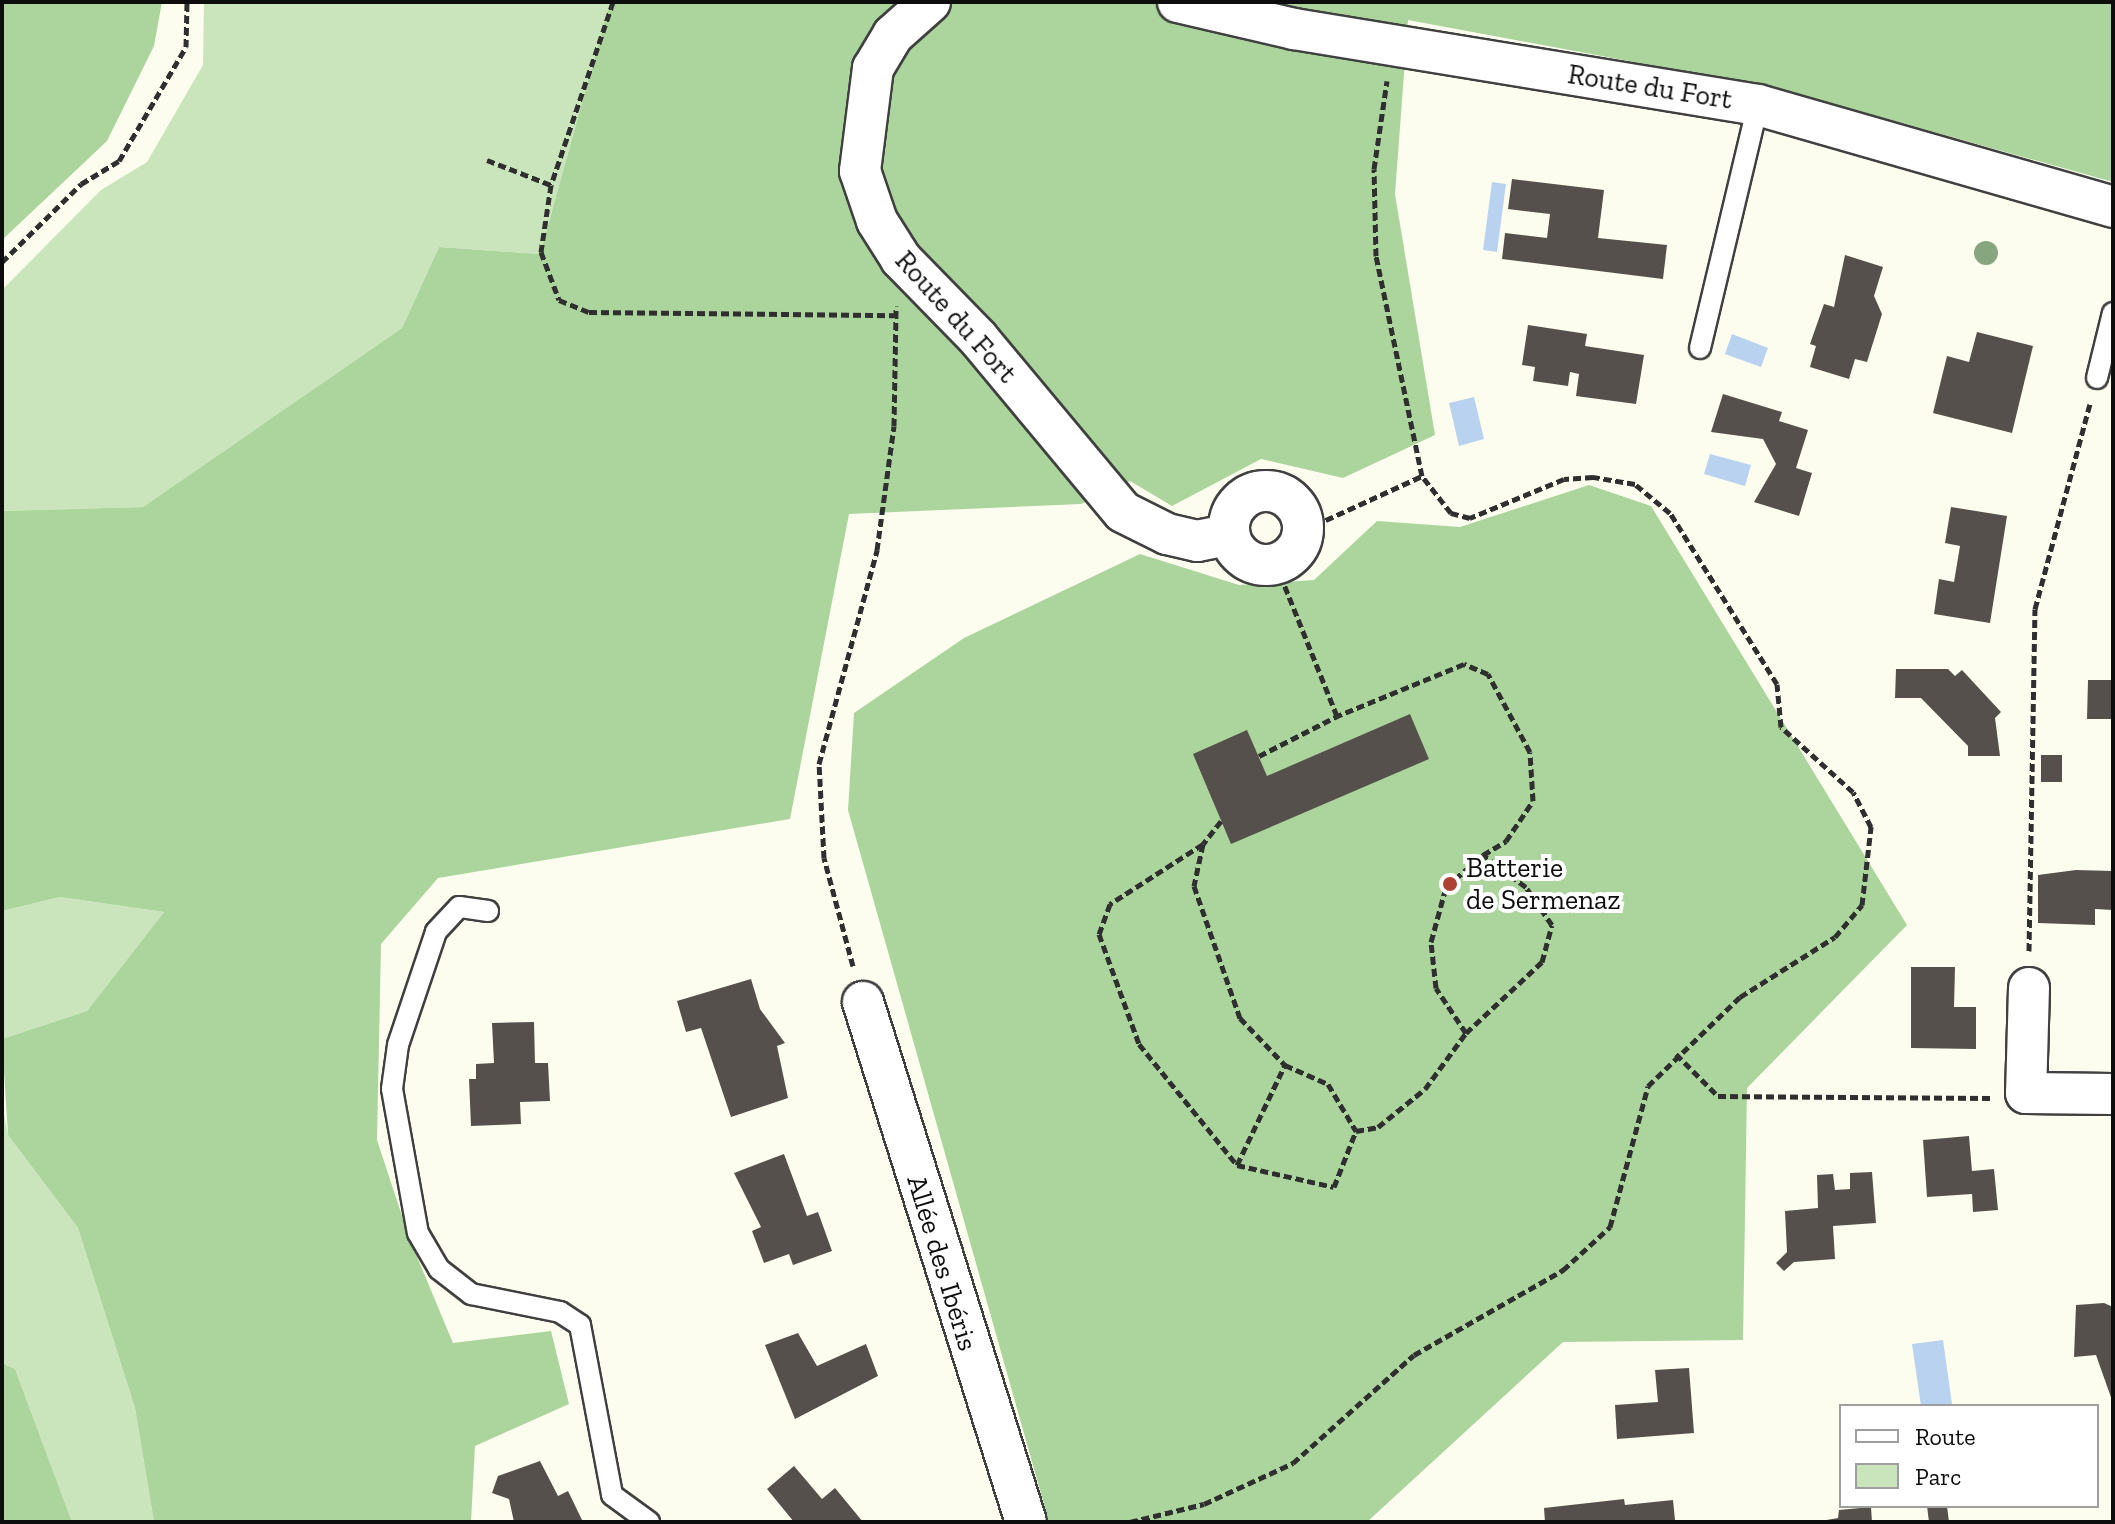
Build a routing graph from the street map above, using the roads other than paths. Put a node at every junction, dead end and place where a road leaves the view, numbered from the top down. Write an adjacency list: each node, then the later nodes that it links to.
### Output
1 (930, 2): 8 (street, Route du Fort)
2 (1178, 2): 3 (street, Route du Fort)
3 (1758, 105): 4 (street, Route du Fort); 6 (lane)
4 (2113, 207)
5 (2113, 313): 7 (lane)
6 (1700, 348)
7 (2097, 378)
8 (1229, 535): 8 (street)
9 (488, 911): 13 (lane)
10 (2029, 988): 12 (street)
11 (863, 1002): 14 (street, Allée des Ibéris)
12 (2113, 1094)
13 (649, 1522)
14 (1026, 1522)

